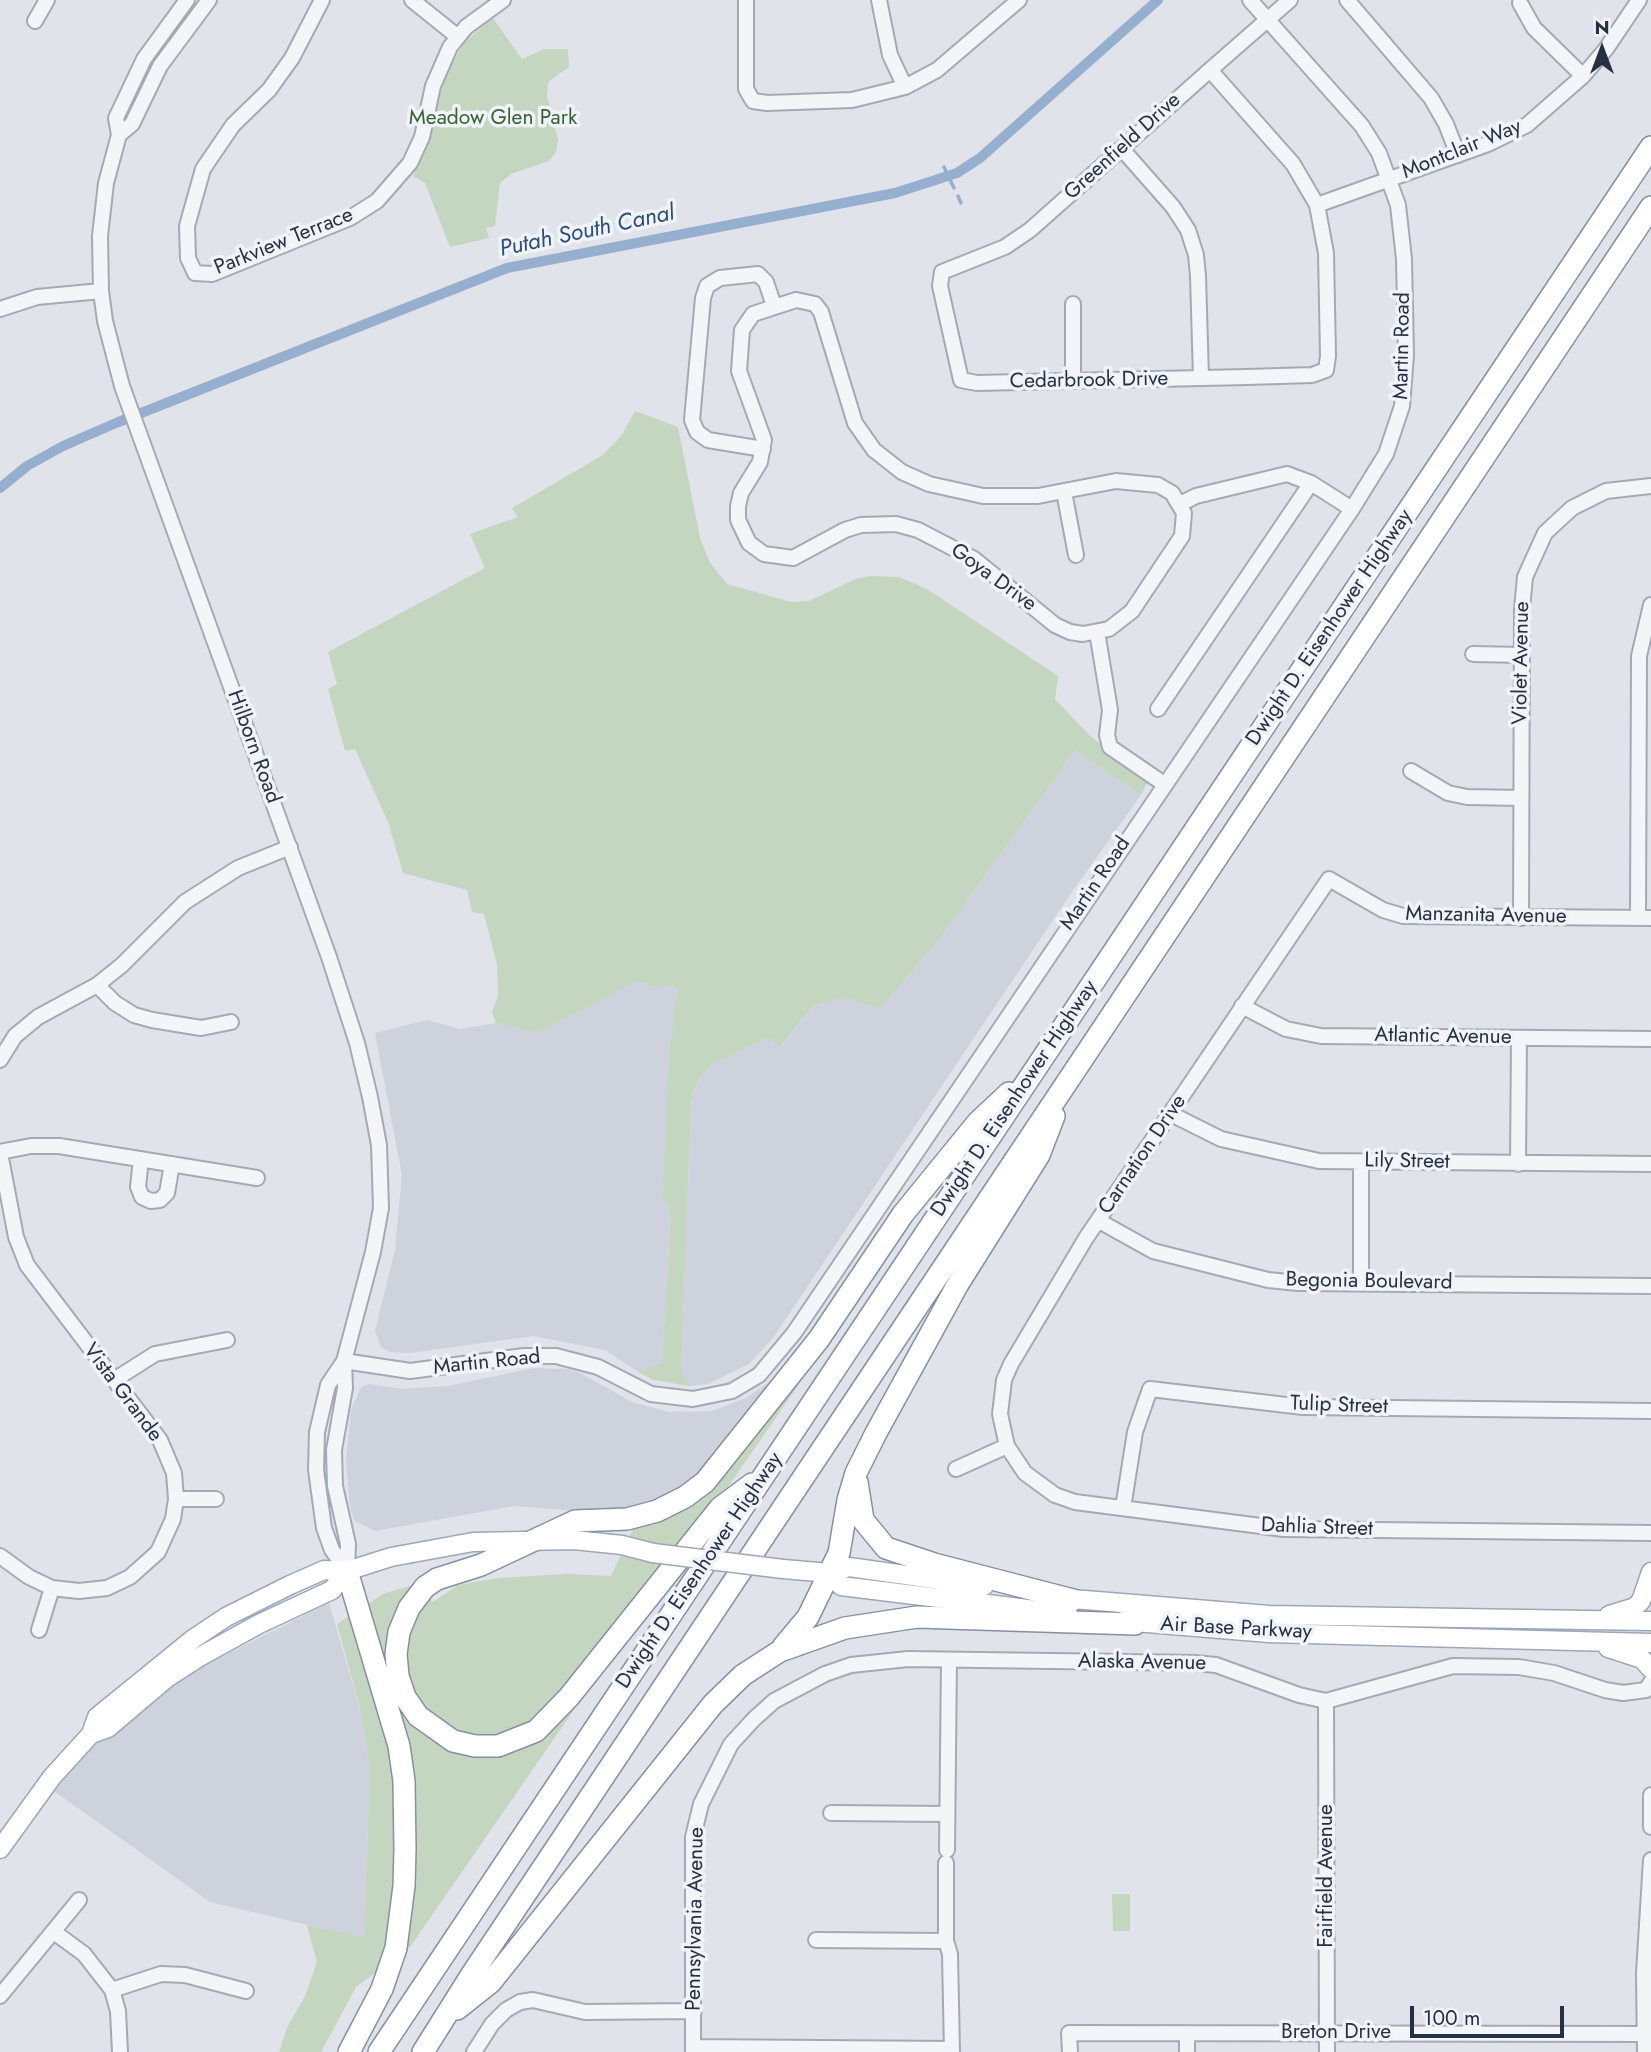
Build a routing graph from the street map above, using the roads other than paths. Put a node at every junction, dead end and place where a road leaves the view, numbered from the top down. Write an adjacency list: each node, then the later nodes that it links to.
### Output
1 (47, 0): 16 (street)
2 (187, 0): 21 (street, Hilborn Road)
3 (209, 0): 21 (street, Hilborn Road)
4 (322, 0): 17 (street, Parkview Terrace)
5 (412, 0): 17 (street)
6 (503, 0): 17 (street, Parkview Terrace)
7 (746, 0): 20 (street)
8 (879, 0): 20 (street)
9 (1019, 0): 20 (street)
10 (1250, 0): 15 (street, Martin Road)
11 (1290, 0): 15 (street, Greenfield Drive)
12 (1347, 0): 24 (street)
13 (1639, 0): 19 (street, Montclair Way)
14 (1520, 3): 19 (street)
15 (1268, 20): 18 (street, Greenfield Drive); 25 (street, Martin Road)
16 (35, 21)
17 (458, 37)
18 (1210, 70): 23 (street, Greenfield Drive); 26 (street)
19 (1583, 76): 24 (street, Montclair Way)
20 (905, 87)
21 (119, 135): 29 (street, Hilborn Road)
22 (1651, 147): 60 (highway, Dwight D. Eisenhower Highway)
23 (1122, 149): 28 (street, Greenfield Drive); 33 (street)
24 (1458, 155): 25 (street, Montclair Way)
25 (1390, 180): 26 (street, Montclair Way); 40 (street, Martin Road)
26 (1317, 205): 33 (street, Cedarbrook Drive)
27 (1651, 207): 61 (highway, Dwight D. Eisenhower Highway)
28 (942, 272): 34 (street, Cedarbrook Drive)
29 (101, 291): 31 (street); 50 (street, Hilborn Road)
30 (1073, 304): 34 (street)
31 (1, 305)
32 (774, 306): 35 (street); 35 (street); 38 (street)
33 (1201, 378): 34 (street, Cedarbrook Drive)
34 (1073, 381)
35 (763, 449): 43 (street, Goya Drive)
36 (1311, 483): 39 (street); 40 (street); 46 (street)
37 (1651, 486): 45 (street, Violet Avenue)
38 (1064, 492): 39 (street); 41 (street)
39 (1180, 504): 43 (street)
40 (1352, 509): 48 (street, Martin Road)
41 (1076, 555)
42 (1651, 605): 53 (street)
43 (1097, 632): 48 (street)
44 (1473, 654): 45 (street)
45 (1522, 654): 49 (street, Violet Avenue)
46 (1158, 709)
47 (1411, 771): 49 (street)
48 (1164, 784): 74 (street, Martin Road)
49 (1521, 798): 52 (street, Violet Avenue)
50 (290, 848): 54 (street); 74 (street, Hilborn Road)
51 (1329, 879): 52 (street, Manzanita Avenue); 55 (street, Carnation Drive)
52 (1521, 918): 53 (street, Manzanita Avenue)
53 (1644, 918)
54 (97, 985): 56 (street); 59 (street)
55 (1242, 1006): 57 (street, Atlantic Avenue); 62 (street, Carnation Drive)
56 (231, 1022)
57 (1519, 1038): 58 (street, Atlantic Avenue); 67 (street)
58 (1651, 1039)
59 (0, 1060)
60 (1038, 1065): 79 (highway, Dwight D. Eisenhower Highway); 85 (highway)
61 (1068, 1079): 80 (highway); 118 (highway, Dwight D. Eisenhower Highway)
62 (1171, 1114): 65 (street, Lily Street); 70 (street, Carnation Drive)
63 (0, 1153): 64 (street); 75 (street, Vista Grande)
64 (141, 1159): 66 (street); 66 (street)
65 (1362, 1161): 67 (street, Lily Street); 71 (street)
66 (172, 1164): 69 (street)
67 (1518, 1164): 68 (street, Lily Street)
68 (1651, 1164)
69 (257, 1178)
70 (1099, 1221): 71 (street, Begonia Boulevard); 77 (street, Carnation Drive)
71 (1360, 1284): 72 (street, Begonia Boulevard)
72 (1651, 1286)
73 (227, 1340): 75 (street)
74 (344, 1361): 87 (street, Hilborn Road)
75 (114, 1380): 81 (street, Vista Grande)
76 (1651, 1411): 83 (street, Tulip Street)
77 (1007, 1446): 78 (street); 83 (street, Dahlia Street)
78 (957, 1469)
79 (765, 1474): 85 (highway); 126 (highway, Dwight D. Eisenhower Highway)
80 (856, 1474): 89 (highway); 91 (highway)
81 (176, 1499): 82 (street); 90 (street, Vista Grande)
82 (216, 1499)
83 (1123, 1508): 84 (street, Dahlia Street)
84 (1651, 1533)
85 (534, 1539): 87 (main road, Air Base Parkway); 89 (main road, Air Base Parkway, bridge)
86 (0, 1556): 90 (street, Vista Grande)
87 (347, 1571): 108 (main road); 125 (highway)
88 (1651, 1572): 92 (main road)
89 (830, 1573): 91 (main road, Air Base Parkway); 94 (main road, Air Base Parkway); 98 (highway)
90 (52, 1588): 95 (street)
91 (1073, 1600): 92 (main road, Air Base Parkway)
92 (1592, 1620): 93 (main road, Air Base Parkway)
93 (1651, 1621)
94 (1135, 1624): 96 (main road, Air Base Parkway); 98 (highway)
95 (39, 1630)
96 (1592, 1642): 97 (main road, Air Base Parkway); 100 (main road)
97 (1651, 1643)
98 (780, 1651): 118 (highway)
99 (949, 1660): 102 (street, Alaska Avenue); 103 (street, Alaska Avenue); 106 (street)
100 (1651, 1669)
101 (1651, 1682): 102 (street, Alaska Avenue)
102 (1325, 1701): 119 (street, Fairfield Avenue)
103 (754, 1719): 117 (street, Pennsylvania Avenue)
104 (1651, 1796): 107 (street)
105 (831, 1813): 106 (street)
106 (947, 1814): 113 (street)
107 (1651, 1827)
108 (0, 1849)
109 (1651, 1860): 121 (street)
110 (79, 1900): 111 (street)
111 (54, 1932): 114 (street); 116 (street)
112 (816, 1940): 113 (street)
113 (946, 1941): 123 (street)
114 (112, 1990): 115 (street); 124 (street)
115 (246, 1991)
116 (0, 1996)
117 (694, 2011): 122 (street, Pennsylvania Avenue); 128 (street)
118 (445, 2019): 127 (highway, Dwight D. Eisenhower Highway)
119 (1327, 2033): 120 (street, Breton Drive); 121 (street, Breton Drive); 131 (street, Fairfield Avenue)
120 (1187, 2034): 129 (street, Breton Drive); 130 (street)
121 (1645, 2034): 132 (street)
122 (693, 2050): 123 (street)
123 (952, 2051)
124 (120, 2052)
125 (349, 2052)
126 (379, 2052)
127 (423, 2052)
128 (474, 2052)
129 (1070, 2052)
130 (1187, 2052)
131 (1327, 2052)
132 (1645, 2052)

